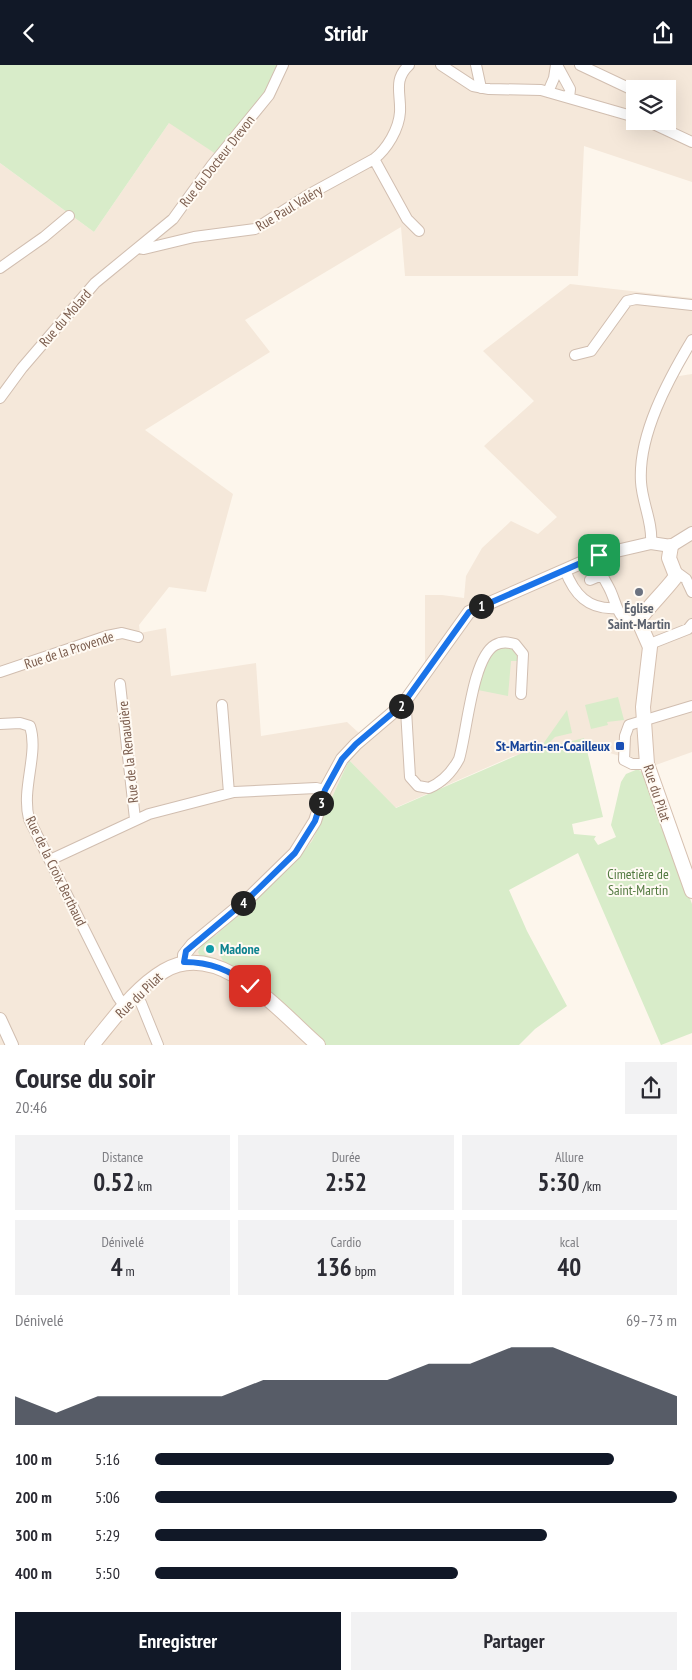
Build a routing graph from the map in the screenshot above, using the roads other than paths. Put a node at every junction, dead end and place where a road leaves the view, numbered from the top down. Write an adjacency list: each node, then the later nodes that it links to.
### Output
1 (283, 65): 17 (street, Rue du Docteur Drevon)
2 (409, 65): 14 (street, Rue Paul Valéry)
3 (441, 65): 8 (street)
4 (476, 65): 8 (street)
5 (556, 65): 9 (street); 10 (street)
6 (580, 65): 7 (street)
7 (626, 87)
8 (481, 88): 9 (street)
9 (548, 91): 10 (street)
10 (569, 98): 11 (street)
11 (626, 114)
12 (666, 130): 13 (street)
13 (692, 142)
14 (374, 159): 16 (street); 17 (street, Rue Paul Valéry)
15 (69, 216): 18 (street)
16 (419, 231)
17 (139, 248): 22 (street, Rue du Molard)
18 (0, 268)
19 (692, 305): 21 (street)
20 (692, 340): 24 (street)
21 (575, 355)
22 (0, 398)
23 (692, 533): 25 (street)
24 (651, 543): 25 (street); 26 (street)
25 (671, 546): 27 (main road)
26 (565, 570): 30 (street); 38 (street)
27 (675, 571): 29 (street); 31 (main road)
28 (590, 580): 30 (street)
29 (692, 592)
30 (616, 608): 31 (street)
31 (639, 622): 34 (main road)
32 (691, 629): 34 (street)
33 (138, 637): 35 (street, Rue de la Provende)
34 (650, 644): 41 (main road, Rue du Pilat)
35 (0, 672)
36 (120, 684): 46 (street, Rue de la Renaudière)
37 (521, 694): 38 (street)
38 (403, 704): 44 (street)
39 (222, 705): 45 (street)
40 (692, 706): 41 (street)
41 (644, 721): 43 (main road, Rue du Pilat); 43 (street)
42 (0, 724): 47 (street, Rue de la Croix Berthaud)
43 (647, 764): 48 (main road, Rue du Pilat)
44 (325, 790): 45 (street, Rue de la Renaudière); 49 (street)
45 (229, 793): 46 (street, Rue de la Renaudière)
46 (135, 819): 47 (street, Rue de la Renaudière)
47 (50, 860): 50 (street, Rue de la Croix Berthaud)
48 (692, 891)
49 (184, 962): 50 (main road, Rue du Pilat); 55 (main road)
50 (129, 1002): 53 (main road, Rue du Pilat); 54 (street, Rue de la Croix Berthaud)
51 (0, 1019): 52 (street)
52 (12, 1045)
53 (92, 1045)
54 (158, 1045)
55 (318, 1045)

